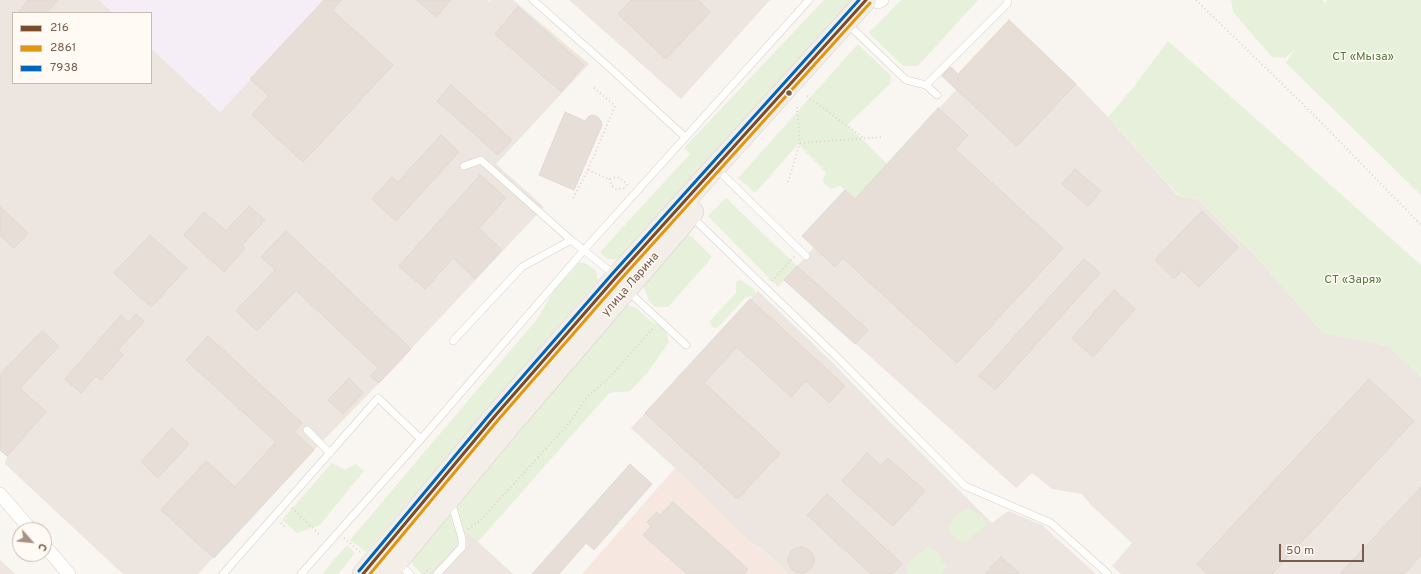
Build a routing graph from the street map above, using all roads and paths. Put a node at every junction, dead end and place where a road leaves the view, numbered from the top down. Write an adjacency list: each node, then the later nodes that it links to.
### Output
1 (533, 0): 12 (lane)
2 (809, 0): 12 (lane)
3 (1008, 0): 7 (lane)
4 (1196, 0): 26 (path)
5 (877, 1): 6 (main road, улица Ларина); 31 (main road, улица Ларина)
6 (854, 30): 7 (lane); 18 (main road, улица Ларина)
7 (926, 85): 9 (lane)
8 (593, 87): 17 (path)
9 (937, 95)
10 (807, 96): 14 (path)
11 (797, 107): 15 (path)
12 (685, 137): 28 (lane)
13 (883, 137): 14 (path)
14 (865, 138): 15 (path)
15 (800, 143): 20 (path)
16 (464, 166): 27 (lane)
17 (588, 170): 19 (path); 24 (path)
18 (724, 176): 25 (main road, улица Ларина); 29 (lane)
19 (609, 179): 22 (path); 22 (path)
20 (788, 182)
21 (633, 184): 22 (path)
22 (627, 188): 23 (path)
23 (624, 195)
24 (573, 198)
25 (690, 215): 31 (main road, улица Ларина); 32 (lane)
26 (1421, 225)
27 (571, 240): 28 (lane); 34 (lane)
28 (584, 250): 31 (lane); 37 (lane)
29 (800, 250): 30 (lane); 32 (path)
30 (806, 256)
31 (622, 283): 33 (lane); 40 (main road, улица Ларина); 53 (main road, улица Ларина)
32 (765, 288): 56 (lane)
33 (660, 321): 35 (lane); 43 (path)
34 (453, 341)
35 (686, 345)
36 (307, 430): 38 (lane)
37 (421, 438): 38 (lane); 52 (lane)
38 (330, 452): 51 (lane)
39 (0, 494): 42 (street)
40 (450, 497): 43 (lane); 49 (main road, улица Ларина)
41 (292, 508): 44 (path)
42 (24, 522)
43 (460, 534): 55 (lane)
44 (320, 535)
45 (343, 537): 46 (path)
46 (356, 549)
47 (52, 554): 50 (street)
48 (434, 563): 54 (path)
49 (398, 570)
50 (69, 574)
51 (223, 574)
52 (301, 574)
53 (363, 574)
54 (424, 574)
55 (437, 574)
56 (1108, 574)

